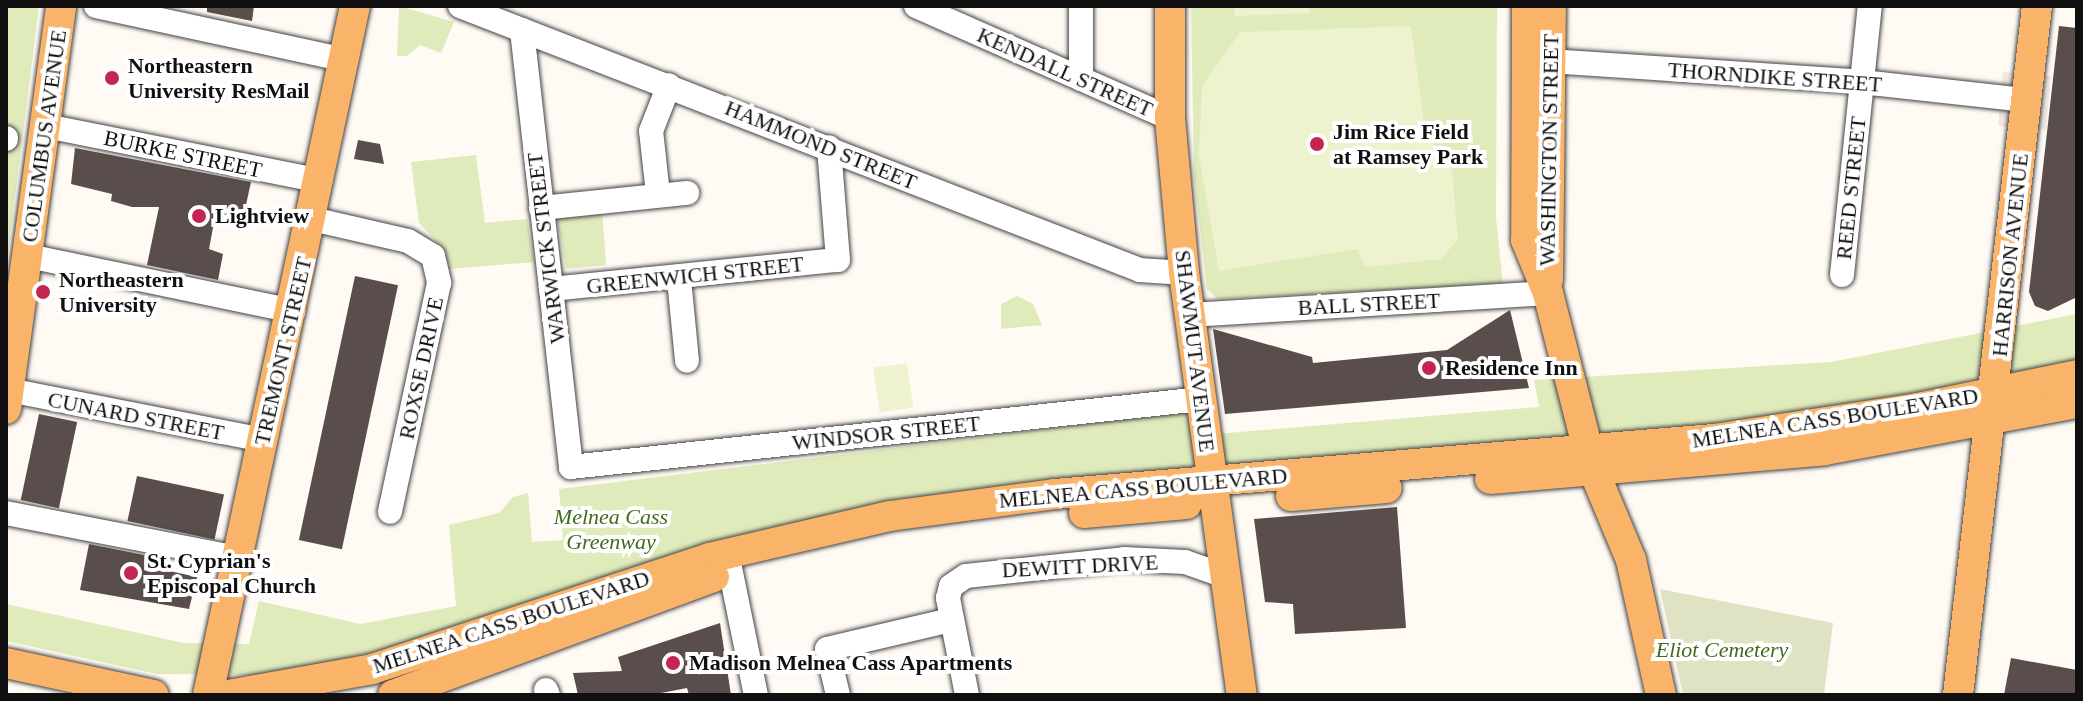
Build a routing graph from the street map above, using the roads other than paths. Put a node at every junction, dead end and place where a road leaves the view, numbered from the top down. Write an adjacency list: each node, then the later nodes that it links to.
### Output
1 (61, 6): 20 (main road, COLUMBUS AVENUE)
2 (96, 6): 13 (street)
3 (355, 6): 13 (main road, TREMONT STREET)
4 (460, 6): 12 (street, HAMMOND STREET)
5 (916, 6): 15 (street, KENDALL STREET)
6 (1081, 6): 15 (street)
7 (1170, 6): 19 (main road, SHAWMUT AVENUE)
8 (1527, 6): 14 (main road, WASHINGTON STREET)
9 (1551, 6): 14 (main road, WASHINGTON STREET)
10 (1870, 6): 16 (street, REED STREET)
11 (2037, 6): 18 (main road, HARRISON AVENUE)
12 (522, 30): 17 (street, HAMMOND STREET); 25 (street, WARWICK STREET)
13 (346, 60): 22 (main road, TREMONT STREET)
14 (1538, 60): 16 (street, THORNDIKE STREET); 32 (main road, WASHINGTON STREET)
15 (1081, 79): 19 (street, KENDALL STREET)
16 (1862, 82): 18 (street, THORNDIKE STREET); 29 (street, REED STREET)
17 (669, 85): 21 (street, HAMMOND STREET); 24 (street)
18 (2026, 100): 40 (main road, HARRISON AVENUE)
19 (1170, 118): 28 (main road, SHAWMUT AVENUE)
20 (46, 126): 22 (street, BURKE STREET); 27 (main road, COLUMBUS AVENUE)
21 (829, 147): 28 (street, HAMMOND STREET); 30 (street, GREENWICH STREET)
22 (321, 181): 26 (main road, TREMONT STREET)
23 (687, 193): 24 (street)
24 (658, 194): 25 (street)
25 (541, 208): 31 (street, WARWICK STREET)
26 (312, 219): 33 (main road, TREMONT STREET); 45 (street, ROXSE DRIVE)
27 (28, 256): 33 (street); 37 (main road, COLUMBUS AVENUE)
28 (1184, 273): 34 (main road, SHAWMUT AVENUE)
29 (1842, 275)
30 (679, 279): 31 (street, GREENWICH STREET); 35 (street)
31 (551, 289): 43 (street, WARWICK STREET)
32 (1548, 293): 34 (street, BALL STREET); 42 (main road, WASHINGTON STREET)
33 (293, 311): 41 (main road, TREMONT STREET)
34 (1190, 315): 38 (main road, SHAWMUT AVENUE)
35 (687, 361)
36 (2077, 375): 40 (main road, MELNEA CASS BOULEVARD)
37 (7, 399): 41 (street, CUNARD STREET)
38 (1201, 399): 43 (street, WINDSOR STREET); 44 (main road, SHAWMUT AVENUE)
39 (2077, 403): 40 (main road, MELNEA CASS BOULEVARD)
40 (1994, 407): 42 (main road, MELNEA CASS BOULEVARD); 63 (main road, HARRISON AVENUE)
41 (263, 440): 47 (main road, TREMONT STREET)
42 (1590, 459): 44 (main road, MELNEA CASS BOULEVARD); 62 (main road, WASHINGTON STREET)
43 (571, 467)
44 (1213, 492): 48 (main road, MELNEA CASS BOULEVARD); 49 (main road, SHAWMUT AVENUE)
45 (390, 512)
46 (6, 513): 47 (street)
47 (238, 558): 54 (main road, TREMONT STREET)
48 (729, 562): 50 (main road, MELNEA CASS BOULEVARD); 55 (main road, MELNEA CASS BOULEVARD); 58 (street)
49 (1225, 576): 51 (street, DEWITT DRIVE); 61 (main road, SHAWMUT AVENUE)
50 (608, 617): 56 (main road, MELNEA CASS BOULEVARD); 57 (main road)
51 (951, 620): 59 (street); 60 (street, DEWITT DRIVE)
52 (6, 663): 53 (main road)
53 (154, 695)
54 (208, 695)
55 (228, 695)
56 (393, 695)
57 (446, 695)
58 (756, 695)
59 (838, 695)
60 (967, 695)
61 (1242, 695)
62 (1661, 695)
63 (1958, 695)

